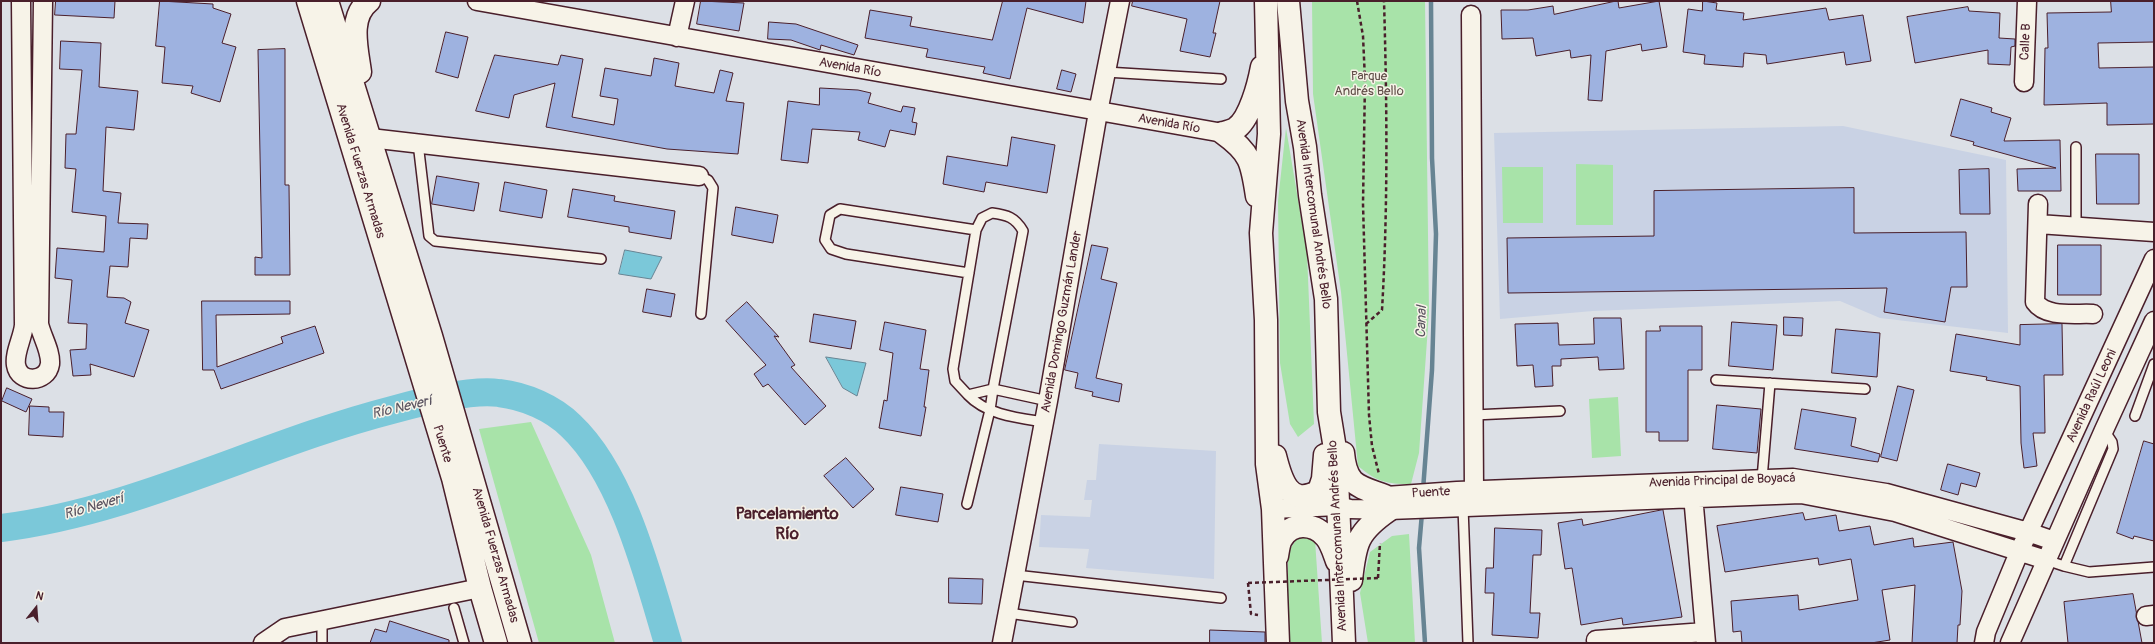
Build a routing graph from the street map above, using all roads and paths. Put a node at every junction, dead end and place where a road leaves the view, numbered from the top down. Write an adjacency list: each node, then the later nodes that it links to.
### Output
1 (21, 1): 2 (street)
2 (43, 1)
3 (308, 1): 39 (main road, Avenida Fuerzas Armadas)
4 (327, 1): 21 (main road, Avenida Fuerzas Armadas)
5 (369, 1): 21 (main road)
6 (477, 1): 15 (street, Avenida Río)
7 (685, 1): 15 (street)
8 (1120, 1): 17 (street, Avenida Domingo Guzmán Lander)
9 (1266, 1): 16 (main road)
10 (1288, 1): 50 (main road, Avenida Intercomunal Andrés Bello)
11 (1357, 1): 38 (path)
12 (1384, 1): 38 (path)
13 (2027, 1): 19 (street, Calle B)
14 (1471, 15): 51 (street)
15 (677, 37): 20 (street, Avenida Río)
16 (1268, 44): 22 (main road); 27 (main road)
17 (1106, 72): 18 (lane); 20 (street, Avenida Domingo Guzmán Lander)
18 (1221, 79)
19 (2024, 82)
20 (1098, 112): 22 (street, Avenida Río); 46 (street, Avenida Domingo Guzmán Lander)
21 (368, 130): 23 (street); 39 (main road, Avenida Fuerzas Armadas)
22 (1223, 133): 27 (main road)
23 (418, 143): 25 (street); 32 (lane)
24 (2076, 147): 29 (lane)
25 (699, 176): 35 (lane)
26 (2038, 204): 28 (street)
27 (1262, 209): 47 (main road)
28 (2038, 224): 29 (street); 36 (street)
29 (2076, 227): 31 (street)
30 (976, 230): 34 (lane); 34 (lane); 43 (lane)
31 (2154, 232)
32 (601, 259)
33 (2154, 259): 63 (street, Avenida Raúl Leoni)
34 (969, 274): 45 (lane)
35 (701, 314)
36 (2093, 314)
37 (2154, 321): 54 (street, Avenida Raúl Leoni)
38 (1366, 325): 59 (path)
39 (421, 339): 55 (main road, Puente)
40 (2154, 364): 52 (lane)
41 (1716, 380): 42 (lane)
42 (1770, 383): 44 (lane); 56 (lane)
43 (993, 389): 45 (lane); 46 (lane); 48 (lane)
44 (1865, 390)
45 (968, 396): 48 (lane)
46 (1048, 401): 53 (street, Avenida Domingo Guzmán Lander)
47 (1266, 408): 50 (main road); 62 (main road)
48 (990, 410): 53 (lane); 60 (lane)
49 (1560, 411): 51 (lane)
50 (1329, 412): 59 (main road); 61 (main road, Avenida Intercomunal Andrés Bello)
51 (1474, 415): 58 (street)
52 (2135, 416)
53 (1044, 422): 72 (street, Avenida Domingo Guzmán Lander)
54 (2104, 430): 65 (street, Avenida Raúl Leoni); 69 (lane)
55 (461, 473): 73 (main road, Avenida Fuerzas Armadas); 87 (main road, Avenida Fuerzas Armadas)
56 (1762, 479): 57 (street, Avenida Principal de Boyacá); 63 (street, Avenida Principal de Boyacá)
57 (1692, 489): 58 (street, Avenida Principal de Boyacá); 66 (street, Avenida Principal de Boyacá); 81 (street)
58 (1463, 499): 59 (street, Puente); 91 (lane)
59 (1396, 502): 61 (street, Puente); 75 (main road)
60 (967, 504)
61 (1338, 506): 62 (street, Puente); 71 (main road, Avenida Intercomunal Andrés Bello)
62 (1273, 510): 68 (main road)
63 (2028, 532): 65 (street, Avenida Principal de Boyacá); 66 (street)
64 (1382, 538): 78 (path, bridge)
65 (2054, 541): 67 (street)
66 (2020, 550): 67 (street, Avenida Principal de Boyacá); 92 (street)
67 (2046, 560): 69 (lane); 93 (street)
68 (1274, 564): 71 (main road); 78 (main road)
69 (2064, 566): 70 (lane)
70 (2154, 567)
71 (1341, 572): 75 (main road, Avenida Intercomunal Andrés Bello)
72 (1015, 575): 74 (lane); 77 (street, Avenida Domingo Guzmán Lander)
73 (480, 588): 79 (street); 86 (main road, Avenida Fuerzas Armadas)
74 (1221, 598)
75 (1342, 607): 90 (main road, Avenida Intercomunal Andrés Bello)
76 (454, 608): 85 (lane)
77 (1008, 613): 80 (lane); 88 (street, Avenida Domingo Guzmán Lander)
78 (1276, 615): 89 (main road)
79 (322, 620): 83 (street); 84 (lane)
80 (1072, 622)
81 (1706, 638): 82 (street)
82 (1596, 640)
83 (263, 643)
84 (322, 643)
85 (464, 643)
86 (496, 643)
87 (520, 643)
88 (1002, 643)
89 (1278, 643)
90 (1344, 643)
91 (1468, 643)
92 (1984, 643)
93 (2010, 643)

